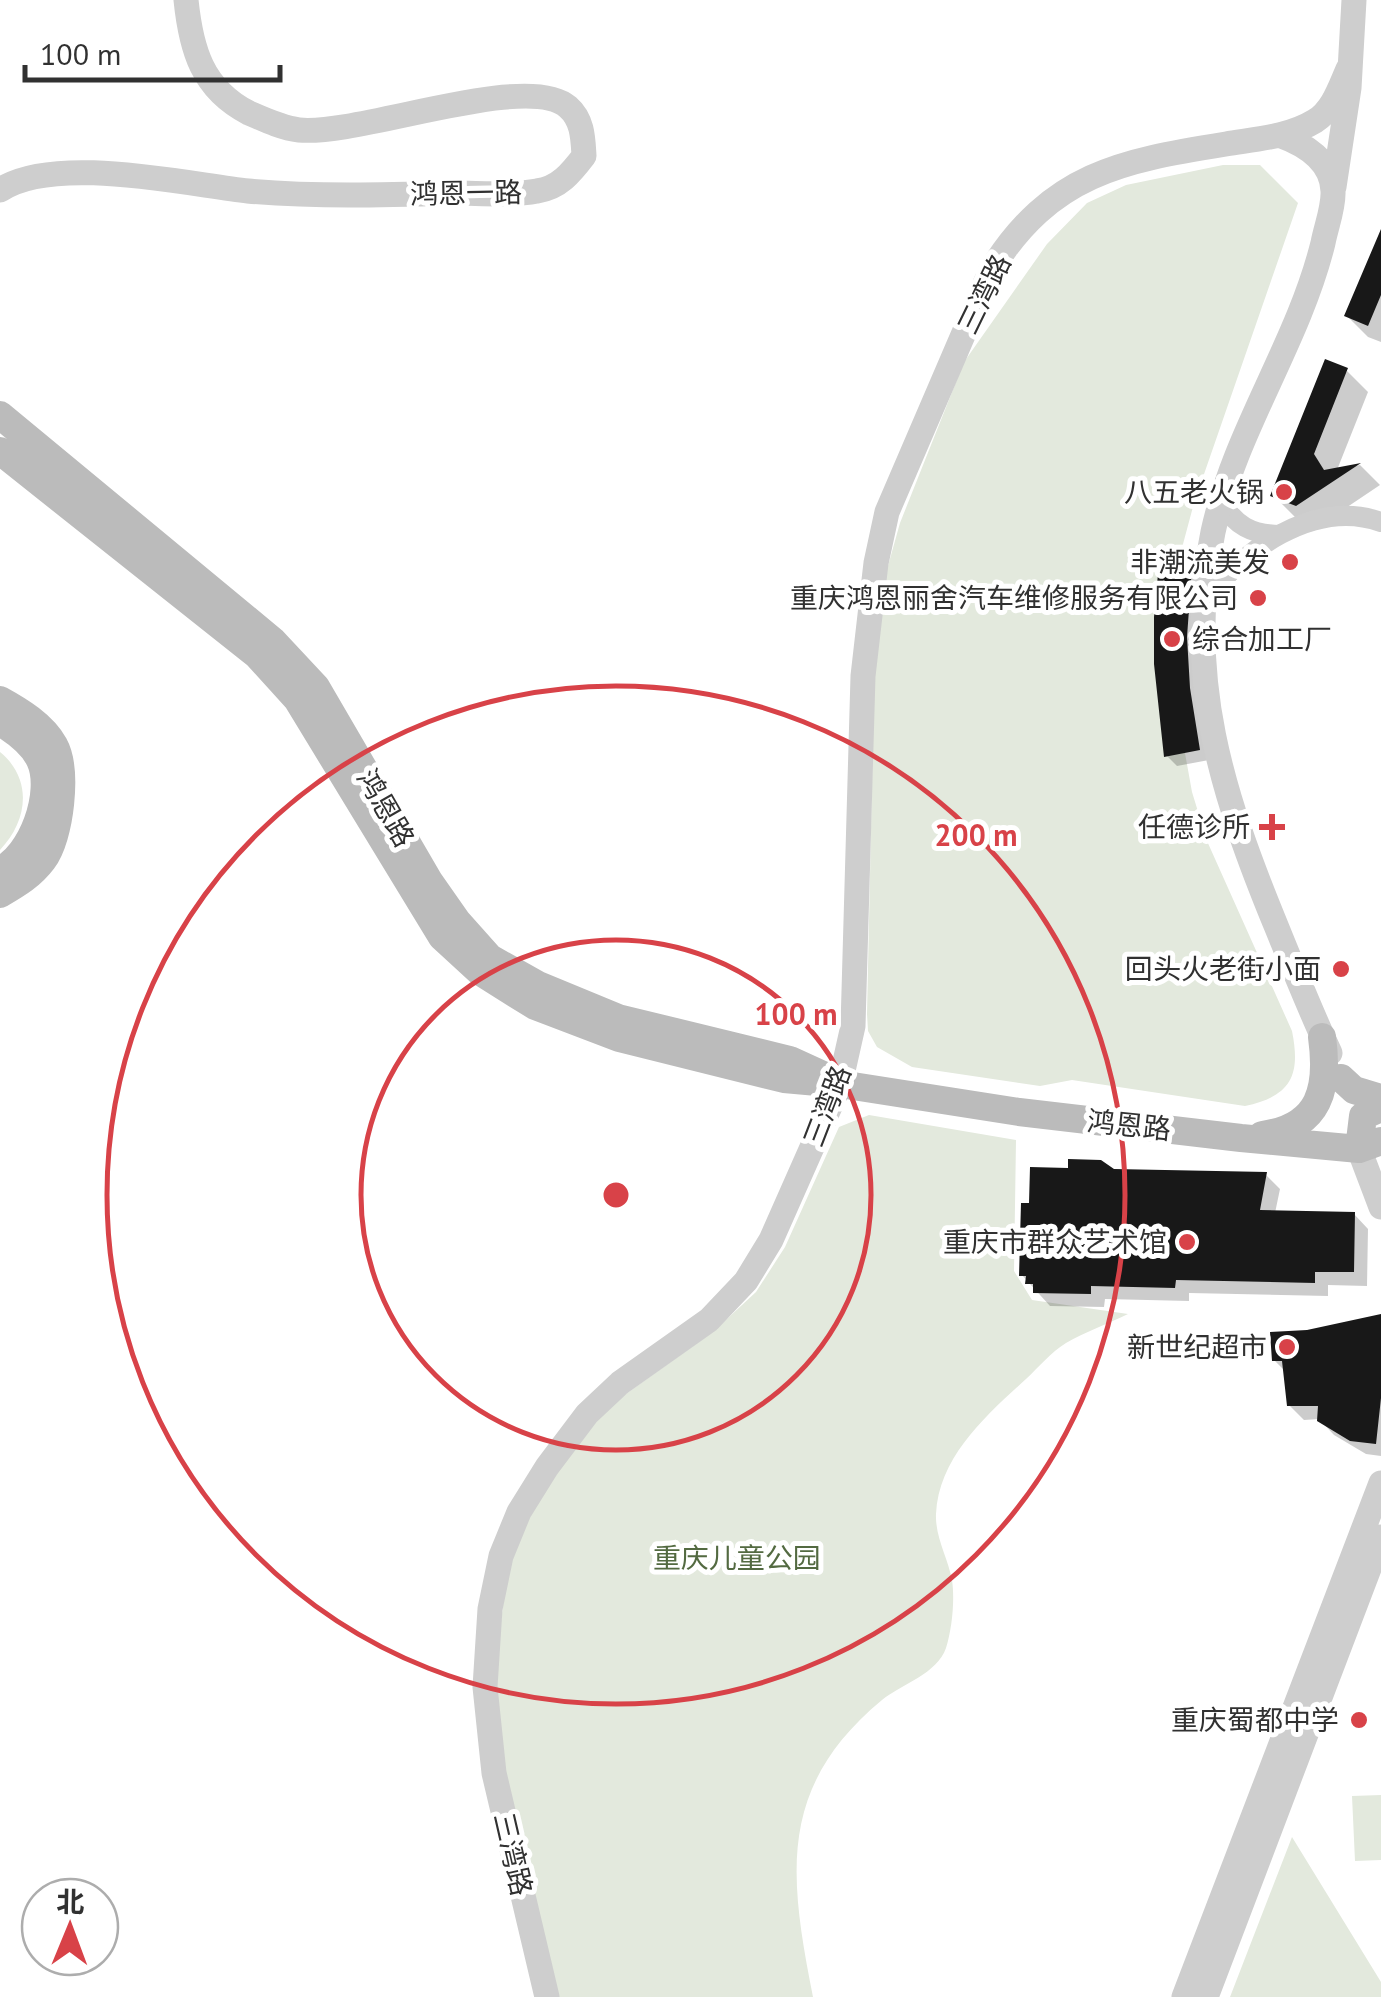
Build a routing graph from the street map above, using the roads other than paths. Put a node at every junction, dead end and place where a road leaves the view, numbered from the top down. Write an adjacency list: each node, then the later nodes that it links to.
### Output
1 (186, 0): 5 (street, 鸿恩一路)
2 (1354, 0): 3 (street)
3 (1348, 69): 4 (street, 三湾路); 6 (street)
4 (1279, 135): 6 (street); 19 (street, 三湾路)
5 (0, 190)
6 (1334, 192): 9 (street)
7 (0, 415): 19 (main road, 鸿恩路)
8 (0, 452): 19 (main road, 鸿恩路)
9 (1222, 502): 11 (street); 12 (street)
10 (1381, 522): 11 (street)
11 (1281, 535): 12 (street)
12 (1204, 603): 17 (street)
13 (0, 700): 16 (main road)
14 (0, 722): 15 (main road)
15 (0, 870)
16 (0, 894)
17 (1322, 1037): 18 (street); 21 (main road)
18 (1341, 1078): 20 (main road)
19 (840, 1084): 21 (main road, 鸿恩路); 26 (street, 三湾路)
20 (1375, 1107): 22 (main road)
21 (1241, 1138): 22 (main road, 鸿恩路)
22 (1375, 1145): 23 (street)
23 (1381, 1208)
24 (1381, 1483): 27 (street)
25 (1381, 1537): 28 (street)
26 (547, 1997)
27 (1184, 1997)
28 (1206, 1997)

